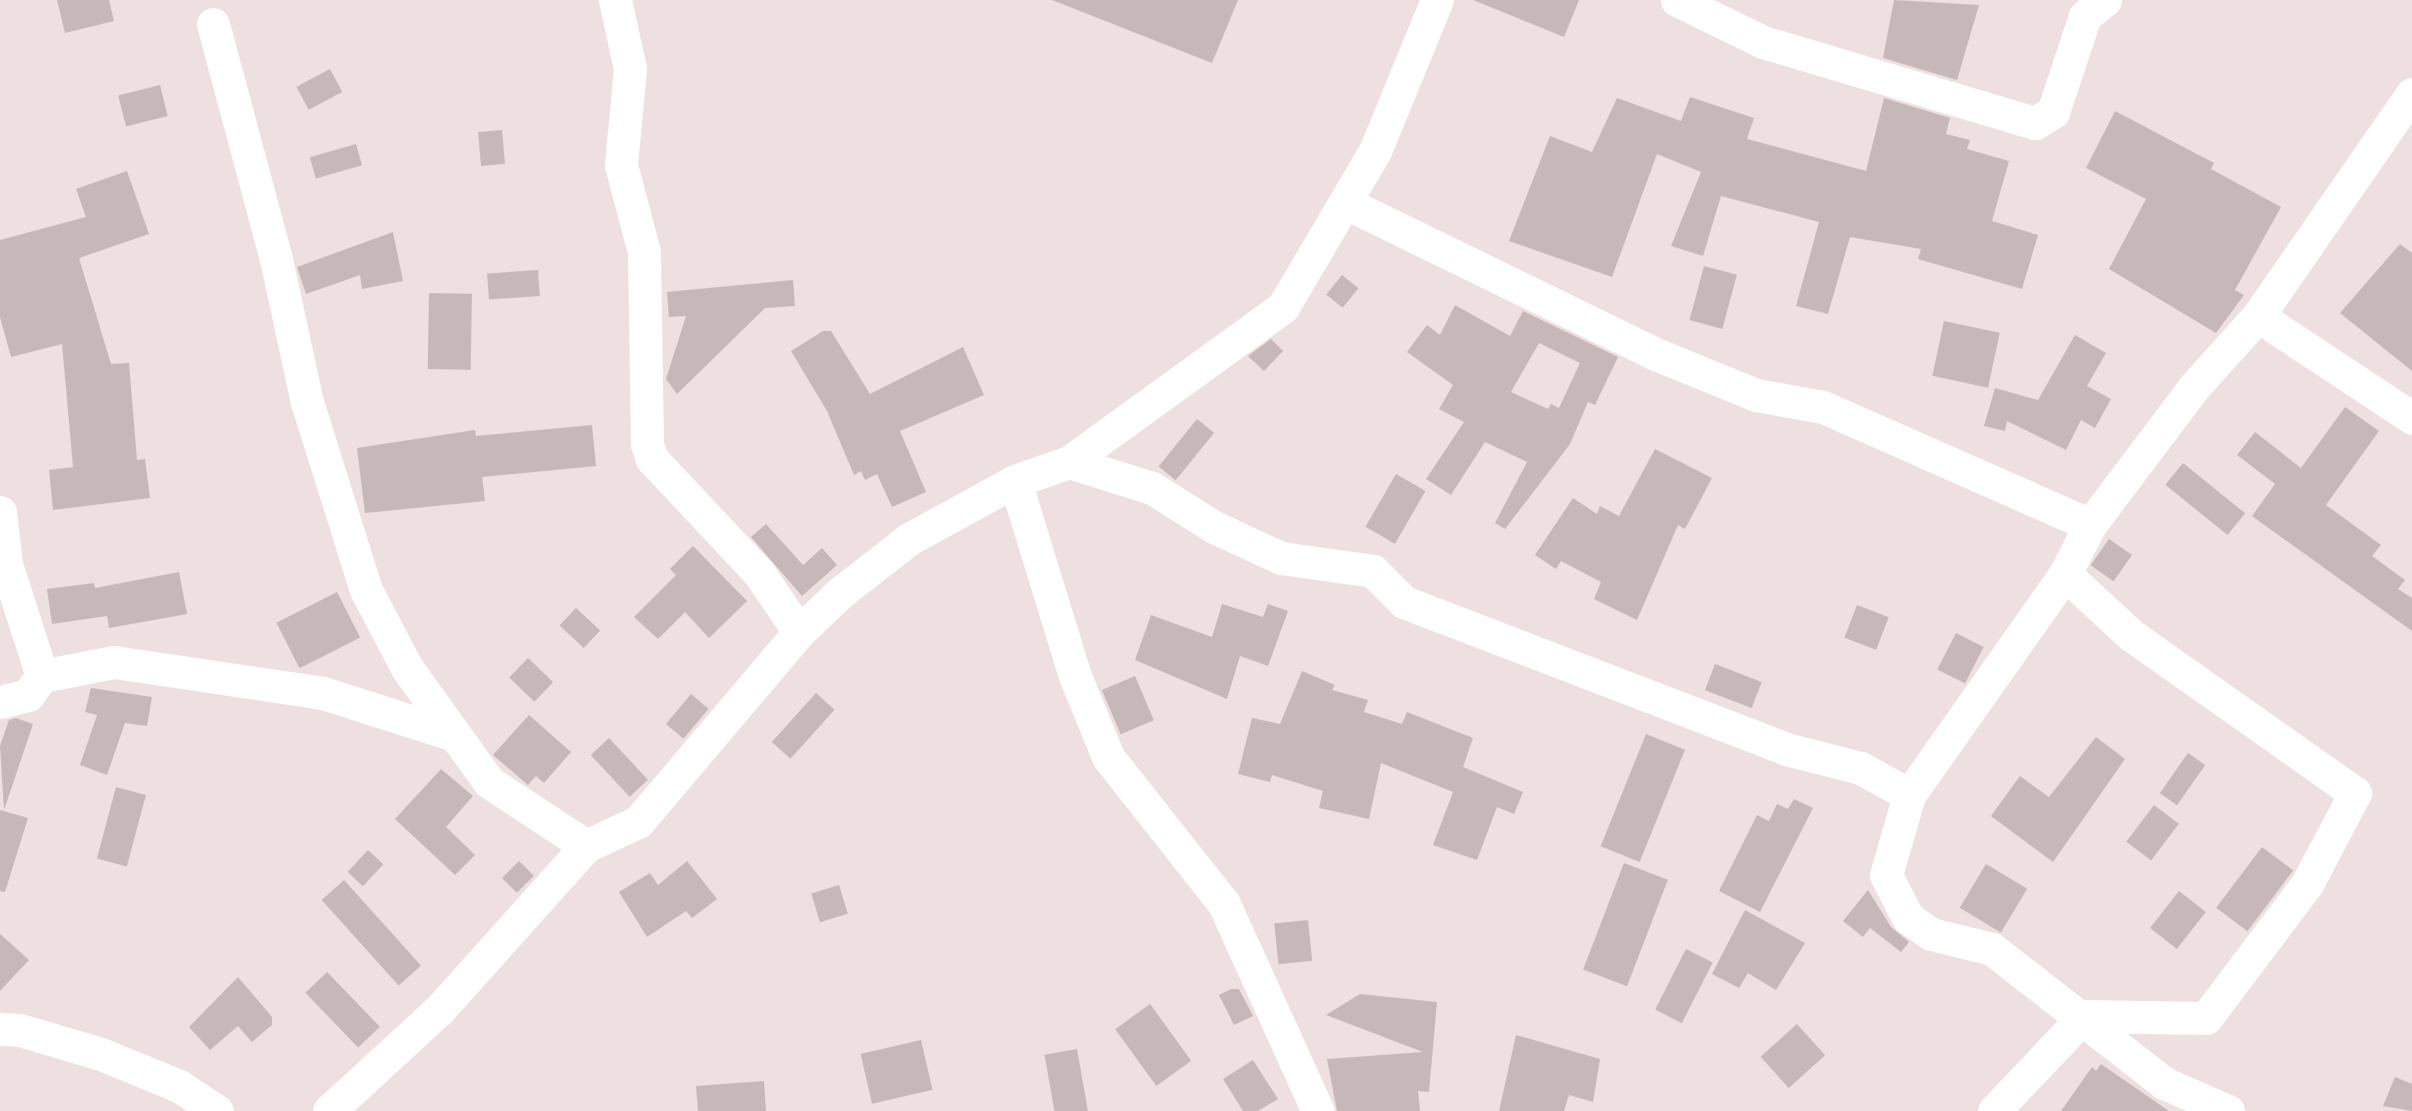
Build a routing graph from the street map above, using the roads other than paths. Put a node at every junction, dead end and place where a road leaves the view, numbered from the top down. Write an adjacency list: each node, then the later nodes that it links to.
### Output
1 (615, 0): 15 (street)
2 (1437, 0): 7 (street)
3 (1677, 0): 4 (street)
4 (2105, 0)
5 (213, 24): 18 (street)
6 (2412, 94): 8 (street)
7 (1346, 203): 10 (street); 13 (street)
8 (2258, 316): 9 (street); 13 (street)
9 (2412, 418)
10 (1069, 462): 11 (street); 19 (street)
11 (1015, 481): 15 (street); 25 (street)
12 (0, 512): 16 (street)
13 (2090, 526): 14 (street)
14 (2065, 574): 19 (street); 21 (street)
15 (799, 632): 20 (street)
16 (42, 676): 17 (street); 18 (street)
17 (0, 702)
18 (455, 735): 20 (street)
19 (1909, 795): 21 (street)
20 (586, 846): 24 (street)
21 (2084, 1016): 26 (street); 27 (street)
22 (0, 1030): 23 (street)
23 (217, 1111)
24 (329, 1111)
25 (1318, 1111)
26 (1994, 1111)
27 (2228, 1111)

